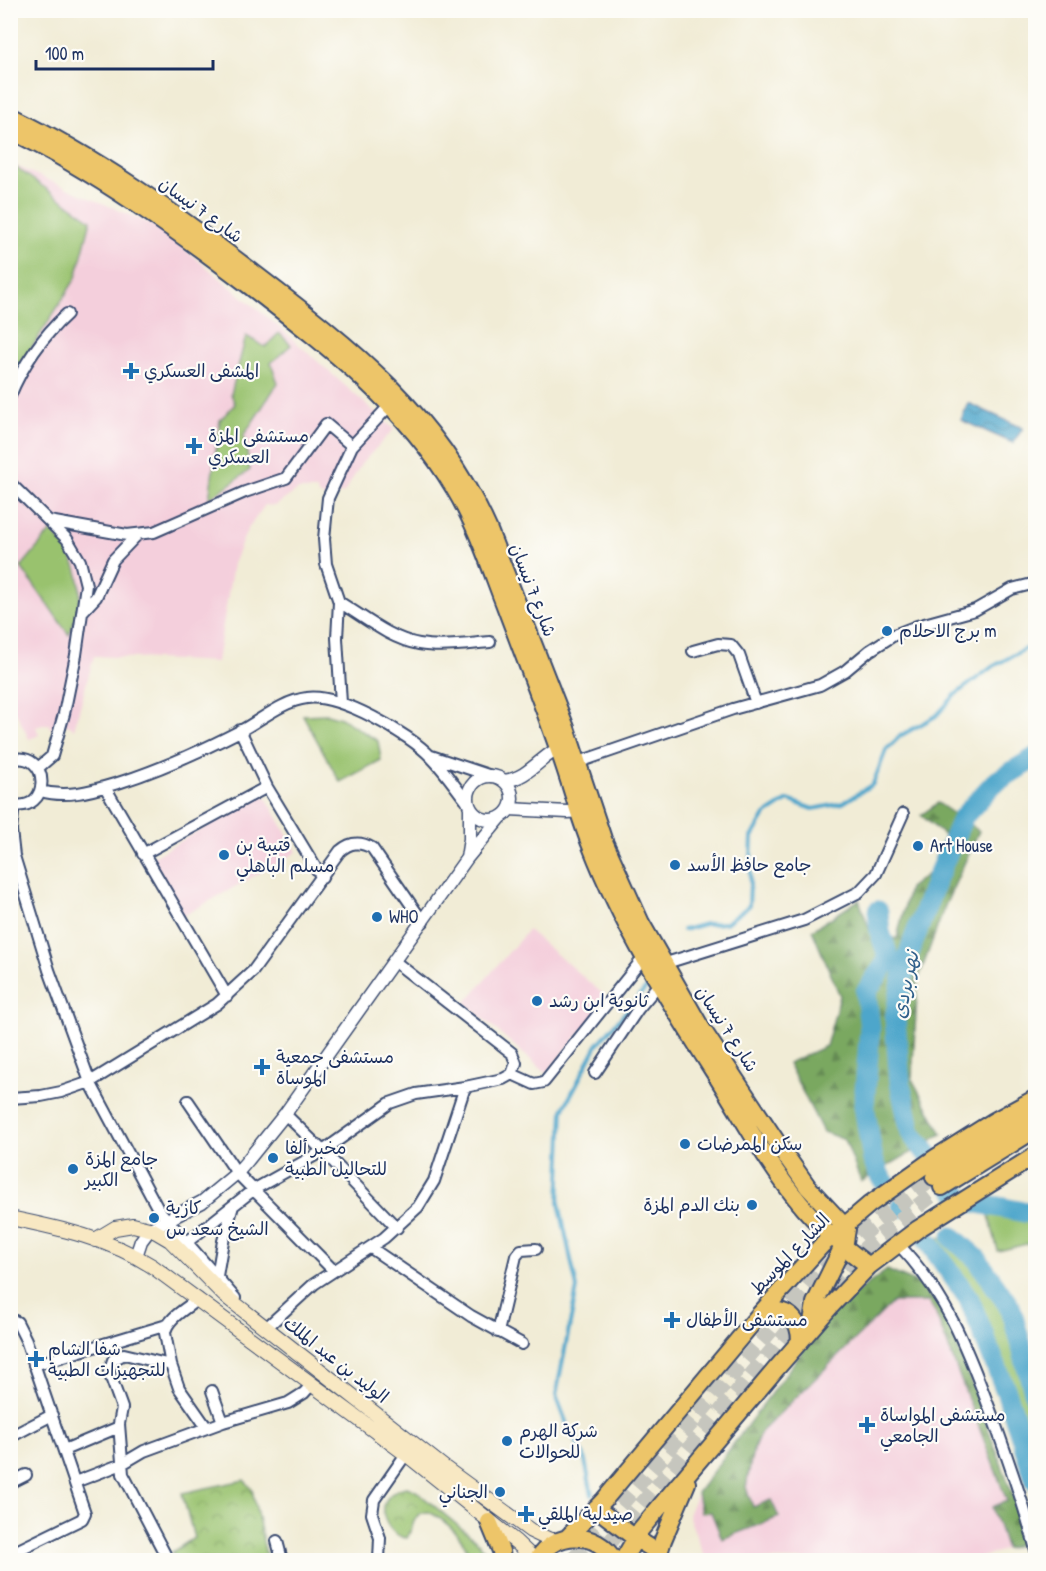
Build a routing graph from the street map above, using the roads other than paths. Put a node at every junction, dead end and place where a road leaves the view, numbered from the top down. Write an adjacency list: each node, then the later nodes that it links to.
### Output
1 (10, 115): 18 (main road, شارع 7 نيسان)
2 (10, 130): 5 (main road, شارع 7 نيسان)
3 (67, 314): 4 (street)
4 (10, 396)
5 (390, 405): 6 (street); 18 (main road, شارع 7 نيسان)
6 (352, 446): 9 (street); 11 (street)
7 (10, 483): 8 (street)
8 (49, 521): 9 (street); 12 (street)
9 (137, 535): 12 (street)
10 (1035, 584): 16 (street)
11 (339, 602): 13 (street); 15 (street)
12 (82, 612): 22 (street)
13 (490, 642)
14 (693, 651): 16 (street)
15 (341, 703): 17 (street); 19 (street)
16 (756, 703): 21 (street)
17 (240, 730): 25 (street); 26 (street)
18 (565, 745): 21 (main road, شارع 7 نيسان); 24 (street); 30 (main road, شارع 7 نيسان)
19 (431, 756): 23 (street); 29 (street)
20 (10, 760): 22 (street)
21 (579, 762): 30 (main road, شارع 7 نيسان)
22 (38, 768): 27 (street)
23 (491, 776): 24 (street); 29 (street)
24 (504, 782): 31 (street)
25 (105, 787): 27 (street); 33 (street)
26 (267, 787): 33 (street); 35 (street)
27 (41, 790): 28 (street)
28 (12, 805): 44 (street)
29 (469, 805): 31 (street); 34 (street)
30 (585, 809): 31 (street); 37 (main road, شارع 7 نيسان); 39 (main road, شارع 7 نيسان)
31 (505, 813): 34 (street)
32 (903, 814): 39 (street)
33 (143, 854): 41 (street)
34 (467, 858): 36 (street)
35 (321, 878): 36 (street); 41 (street)
36 (423, 922): 38 (street)
37 (644, 957): 40 (main road, شارع 7 نيسان); 42 (street)
38 (394, 962): 42 (street); 49 (street)
39 (663, 964): 59 (main road, شارع 7 نيسان)
40 (659, 984): 43 (street); 63 (main road, شارع 7 نيسان)
41 (227, 996): 44 (street)
42 (512, 1074): 45 (street)
43 (596, 1074)
44 (90, 1082): 46 (street); 58 (street)
45 (465, 1087): 52 (street); 60 (street)
46 (10, 1098)
47 (1035, 1098): 59 (main road, الشارع الموسط)
48 (188, 1101): 54 (street)
49 (285, 1114): 52 (street); 54 (street)
50 (1035, 1114): 51 (main road)
51 (1035, 1129)
52 (323, 1151): 55 (street); 60 (street)
53 (1035, 1155): 65 (main road)
54 (237, 1173): 55 (street); 58 (street)
55 (253, 1190): 56 (street); 70 (street)
56 (233, 1206): 64 (street); 71 (street)
57 (10, 1218): 62 (main road, الوليد بن عبد الملك)
58 (167, 1220): 61 (street); 64 (street)
59 (844, 1225): 63 (main road, الشارع الموسط)
60 (397, 1228): 66 (street)
61 (150, 1229): 62 (main road, الوليد بن عبد الملك); 68 (street); 73 (main road, الوليد بن عبد الملك)
62 (95, 1240): 68 (main road, الوليد بن عبد الملك)
63 (837, 1241): 69 (main road, شارع 7 نيسان); 74 (main road, الشارع الموسط); 78 (main road)
64 (187, 1242): 71 (street)
65 (898, 1244): 69 (main road); 103 (street)
66 (371, 1248): 70 (street); 79 (street)
67 (536, 1249): 79 (street)
68 (136, 1256): 72 (main road, الوليد بن عبد الملك)
69 (869, 1266): 78 (main road)
70 (333, 1270): 77 (street)
71 (217, 1276): 73 (street)
72 (198, 1299): 76 (street); 84 (main road, الوليد بن عبد الملك)
73 (247, 1312): 77 (main road, الوليد بن عبد الملك)
74 (759, 1315): 80 (main road); 98 (main road, الشارع الموسط)
75 (10, 1319): 82 (street)
76 (167, 1325): 82 (street); 83 (street)
77 (266, 1328): 101 (main road, الوليد بن عبد الملك)
78 (811, 1329): 80 (main road)
79 (498, 1332): 81 (street)
80 (800, 1342): 94 (main road)
81 (522, 1344)
82 (34, 1365): 86 (street)
83 (171, 1365): 88 (street); 89 (street)
84 (312, 1384): 87 (street); 92 (main road, الوليد بن عبد الملك)
85 (212, 1391): 87 (street)
86 (52, 1415): 90 (street); 91 (street)
87 (223, 1422): 89 (street)
88 (119, 1427): 91 (street); 93 (street)
89 (207, 1428): 93 (street)
90 (10, 1437)
91 (64, 1450): 97 (street)
92 (406, 1454): 99 (main road, الوليد بن عبد الملك); 108 (street)
93 (123, 1464): 97 (street); 106 (street)
94 (694, 1466): 100 (main road); 105 (main road)
95 (26, 1475): 96 (street)
96 (10, 1482)
97 (75, 1482): 104 (street)
98 (596, 1508): 100 (main road); 101 (main road, الشارع الموسط)
99 (489, 1522): 109 (main road); 110 (main road, الوليد بن عبد الملك)
100 (635, 1538): 105 (main road); 112 (main road)
101 (562, 1539): 110 (main road, الشارع الموسط); 111 (main road)
102 (277, 1541): 107 (street)
103 (1035, 1550)
104 (10, 1554)
105 (658, 1557)
106 (168, 1560)
107 (282, 1560)
108 (380, 1560)
109 (502, 1560)
110 (536, 1560)
111 (614, 1560)
112 (623, 1560)

